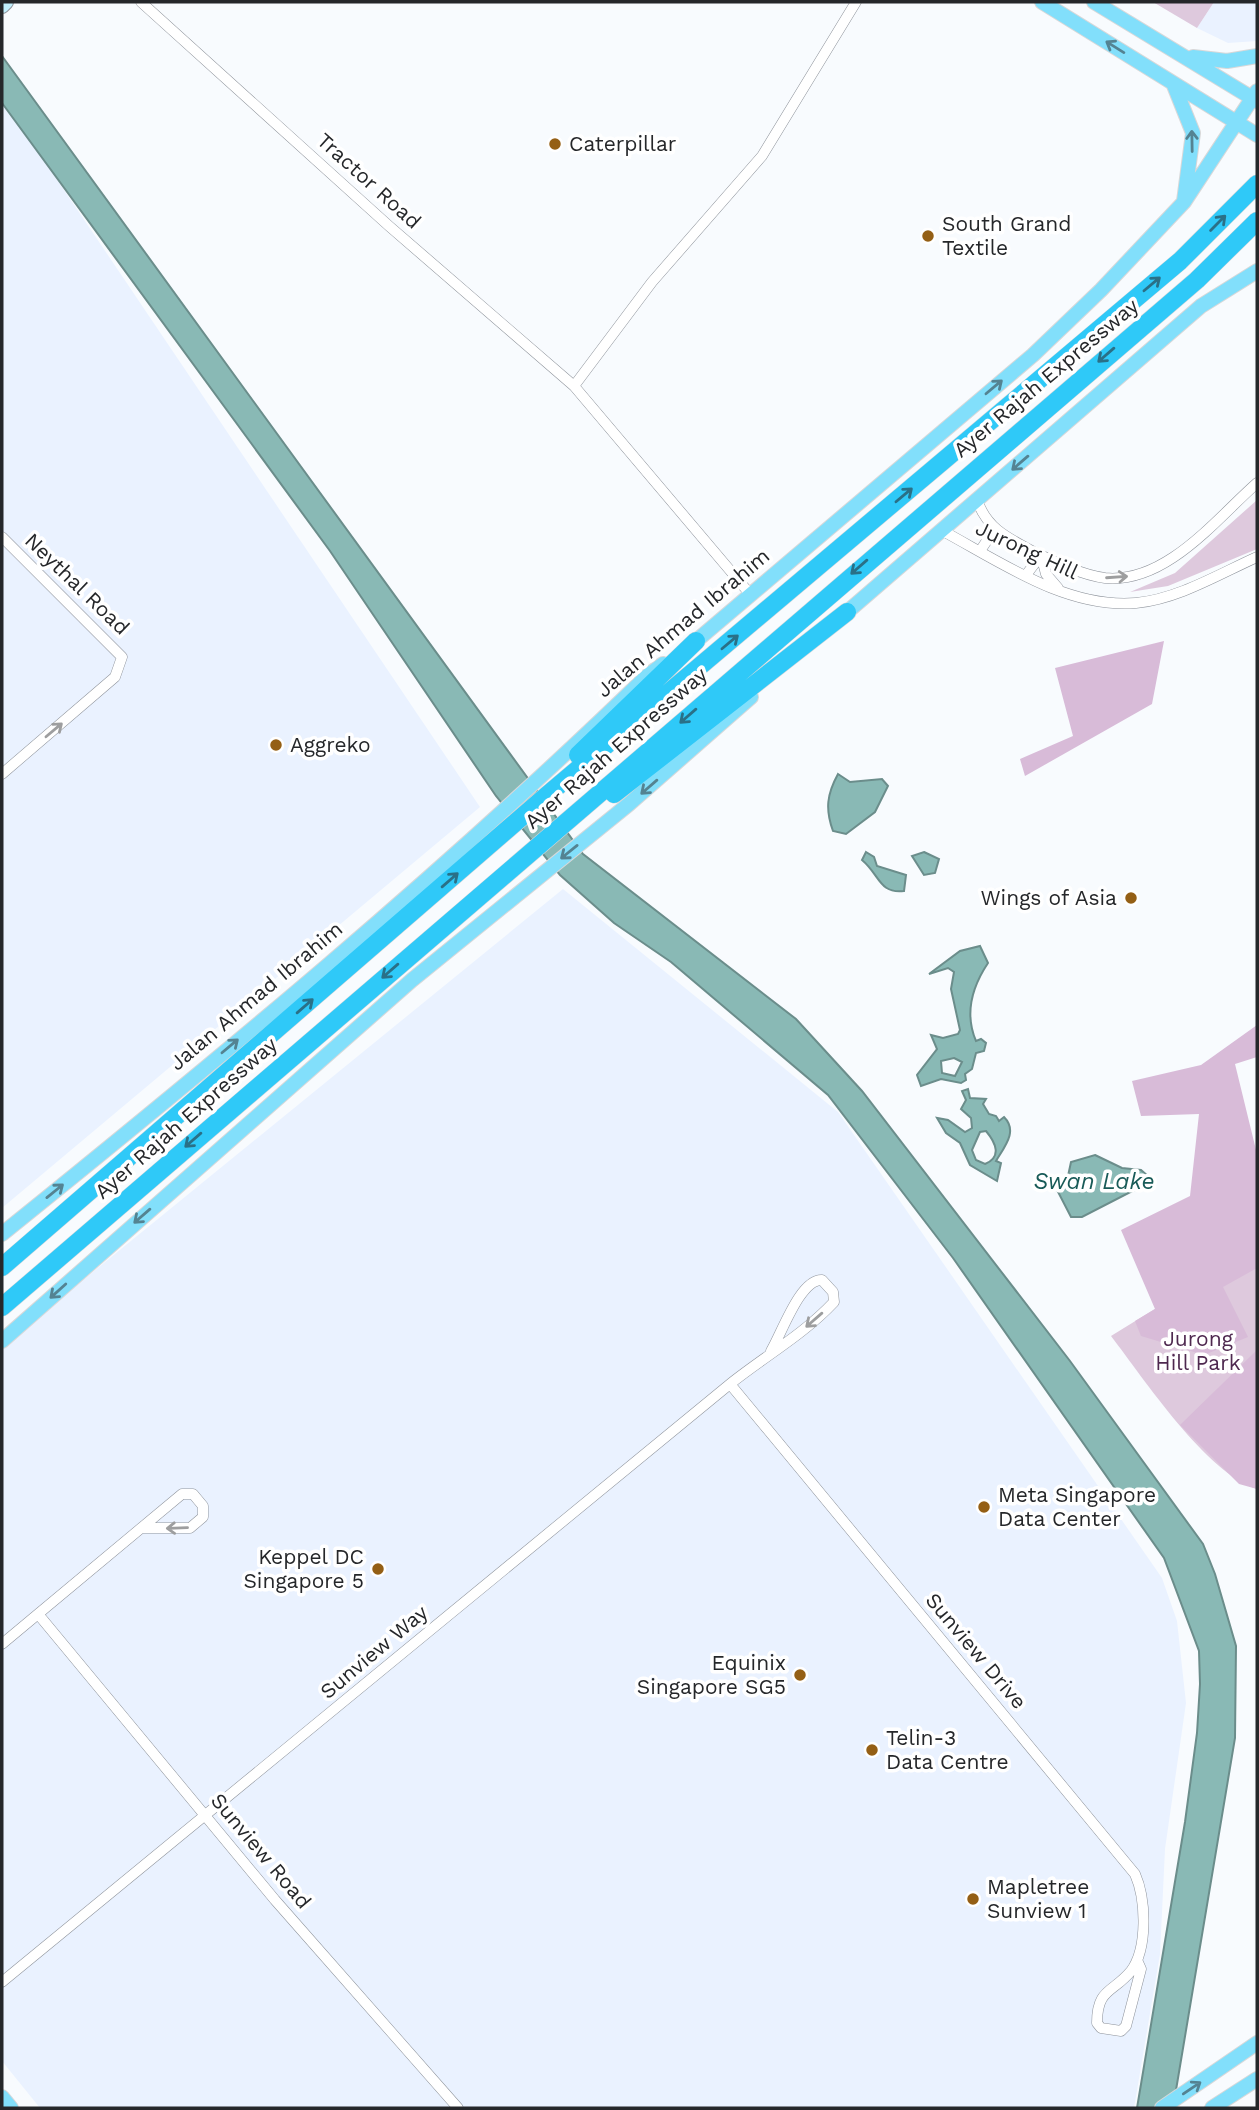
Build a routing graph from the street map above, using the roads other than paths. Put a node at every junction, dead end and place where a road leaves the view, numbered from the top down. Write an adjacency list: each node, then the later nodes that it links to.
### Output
1 (6, 2): 6 (main road)
2 (141, 2): 17 (street, Tractor Road)
3 (856, 2): 17 (street)
4 (1042, 2): 9 (main road, one-way to 4)
5 (1094, 2): 7 (main road)
6 (2, 6)
7 (1188, 56): 8 (main road); 10 (main road)
8 (1257, 57)
9 (1173, 83): 11 (main road); 14 (main road, one-way to 9)
10 (1256, 96): 11 (main road, Jalan Ahmad Ibrahim)
11 (1238, 123): 12 (main road); 14 (main road, Jalan Ahmad Ibrahim)
12 (1257, 135)
13 (1257, 184): 32 (highway, Ayer Rajah Expressway, one-way to 13)
14 (1184, 202): 28 (main road, Jalan Ahmad Ibrahim, one-way to 14)
15 (1257, 221): 33 (highway, Ayer Rajah Expressway, one-way to 33)
16 (1257, 271): 19 (main road, one-way to 19)
17 (574, 386): 28 (street, Tractor Road)
18 (1257, 484): 24 (street, one-way to 18)
19 (977, 500): 20 (main road); 21 (street)
20 (941, 530): 23 (street, Jurong Hill); 29 (main road)
21 (993, 530): 23 (street); 24 (street)
22 (2, 537): 31 (street, Neythal Road, one-way to 22)
23 (980, 551): 26 (street, Jurong Hill)
24 (1041, 555): 26 (street); 27 (street)
25 (1257, 557): 27 (street, Jurong Hill)
26 (1026, 576): 27 (street, Jurong Hill)
27 (1058, 589)
28 (750, 594): 30 (main road, Jalan Ahmad Ibrahim)
29 (847, 612): 33 (highway); 41 (main road, one-way to 41)
30 (696, 641): 32 (highway); 35 (main road, Jalan Ahmad Ibrahim, one-way to 30)
31 (2, 774)
32 (546, 796): 34 (highway, Ayer Rajah Expressway, one-way to 32)
33 (577, 813): 38 (highway, Ayer Rajah Expressway, one-way to 38)
34 (86, 1194): 36 (highway); 37 (highway, Ayer Rajah Expressway)
35 (2, 1234)
36 (2, 1251)
37 (2, 1267)
38 (34, 1280): 39 (highway, Ayer Rajah Expressway); 40 (highway)
39 (2, 1307)
40 (2, 1323)
41 (2, 1341)
42 (771, 1351): 42 (street, Sunview Way, one-way to 42); 43 (street, Sunview Way)
43 (730, 1384): 47 (street, Sunview Way); 48 (street, Sunview Drive)
44 (142, 1528): 44 (street, one-way to 44); 45 (street)
45 (38, 1614): 46 (street); 47 (street, Sunview Road)
46 (2, 1644)
47 (207, 1816): 49 (street, Sunview Way); 54 (street, Sunview Road)
48 (1137, 1960): 48 (street, Sunview Drive)
49 (2, 1982)
50 (1257, 2043): 55 (main road, one-way to 50)
51 (1257, 2079): 56 (main road)
52 (2, 2097): 53 (main road)
53 (11, 2108)
54 (458, 2108)
55 (1162, 2108)
56 (1212, 2108)

